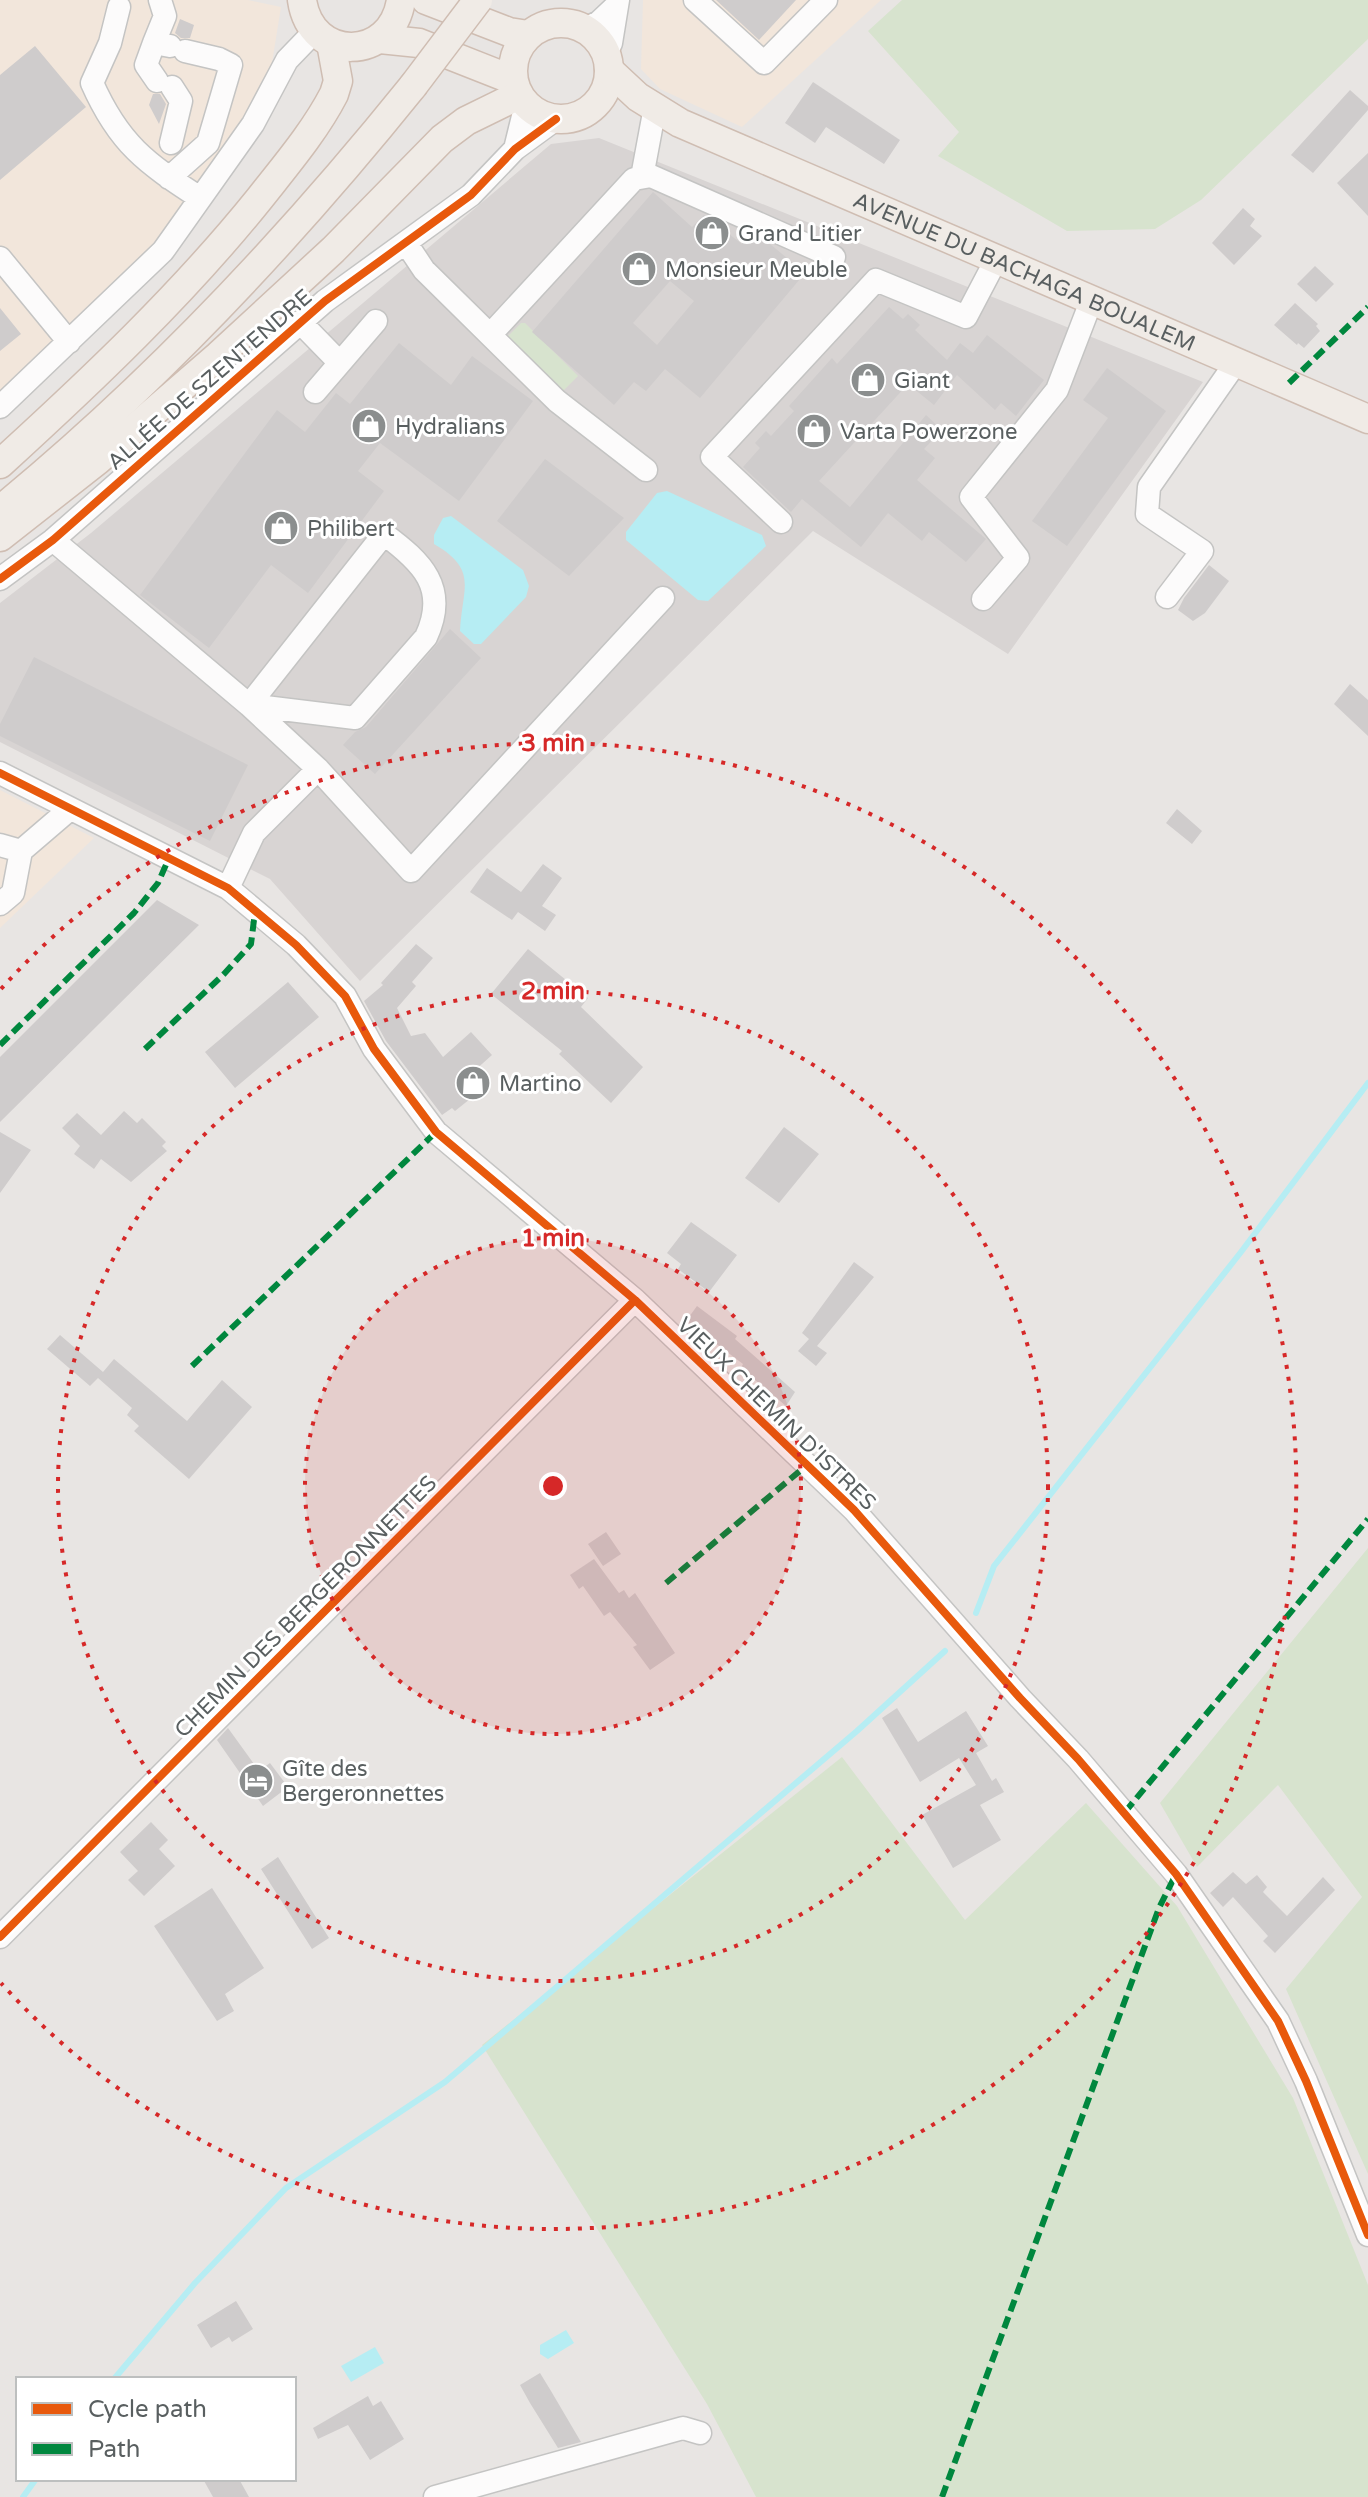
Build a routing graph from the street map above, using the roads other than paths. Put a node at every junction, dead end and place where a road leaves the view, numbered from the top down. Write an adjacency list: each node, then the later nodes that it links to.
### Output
1 (160, 0): 14 (street)
2 (401, 0): 13 (main road)
3 (426, 0): 11 (main road)
4 (478, 0): 40 (main road, bridge)
5 (695, 0): 6 (street)
6 (826, 0)
7 (301, 1): 12 (main road)
8 (117, 2): 22 (street)
9 (617, 3): 10 (street); 15 (street)
10 (573, 17): 11 (main road); 15 (main road)
11 (528, 35): 16 (main road)
12 (323, 37): 13 (main road); 23 (street); 38 (main road)
13 (380, 39): 16 (main road)
14 (170, 47): 22 (street); 22 (street)
15 (608, 62): 17 (main road); 19 (main road)
16 (519, 93): 18 (main road); 20 (street, ALLÉE DE SZENTENDRE); 42 (main road)
17 (593, 107): 18 (main road); 19 (main road)
18 (556, 119): 20 (street, ALLÉE DE SZENTENDRE)
19 (667, 120): 21 (street); 27 (main road, AVENUE DU BACHAGA BOUALEM)
20 (515, 149): 24 (street, ALLÉE DE SZENTENDRE)
21 (642, 177): 25 (street); 31 (street)
22 (169, 178): 23 (street)
23 (200, 198): 32 (street)
24 (406, 243): 30 (street, ALLÉE DE SZENTENDRE); 31 (street)
25 (834, 257)
26 (0, 258): 32 (street)
27 (997, 258): 28 (main road, AVENUE DU BACHAGA BOUALEM); 41 (street)
28 (1092, 299): 33 (main road, AVENUE DU BACHAGA BOUALEM); 47 (street)
29 (376, 321): 34 (street)
30 (300, 322): 34 (street); 43 (street, ALLÉE DE SZENTENDRE)
31 (490, 335): 39 (street)
32 (69, 342): 36 (street)
33 (1237, 361): 37 (main road, AVENUE DU BACHAGA BOUALEM); 45 (street)
34 (340, 363): 35 (street)
35 (315, 392)
36 (0, 407)
37 (1368, 419)
38 (0, 464)
39 (646, 470)
40 (0, 510)
41 (781, 522)
42 (0, 537)
43 (53, 540): 44 (street, ALLÉE DE SZENTENDRE); 48 (street)
44 (0, 579)
45 (1167, 597)
46 (663, 598): 49 (street)
47 (983, 599)
48 (249, 705): 48 (street); 49 (street)
49 (318, 769): 53 (street)
50 (0, 773): 51 (street, VIEUX CHEMIN D'ISTRES)
51 (70, 809): 52 (street); 53 (street, VIEUX CHEMIN D'ISTRES)
52 (11, 848): 54 (street)
53 (228, 888): 55 (street, VIEUX CHEMIN D'ISTRES)
54 (0, 904)
55 (635, 1300): 56 (street, CHEMIN DES BERGERONNETTES); 57 (street, VIEUX CHEMIN D'ISTRES)
56 (0, 1937)
57 (1368, 2235)
58 (700, 2433): 59 (street)
59 (435, 2497)

